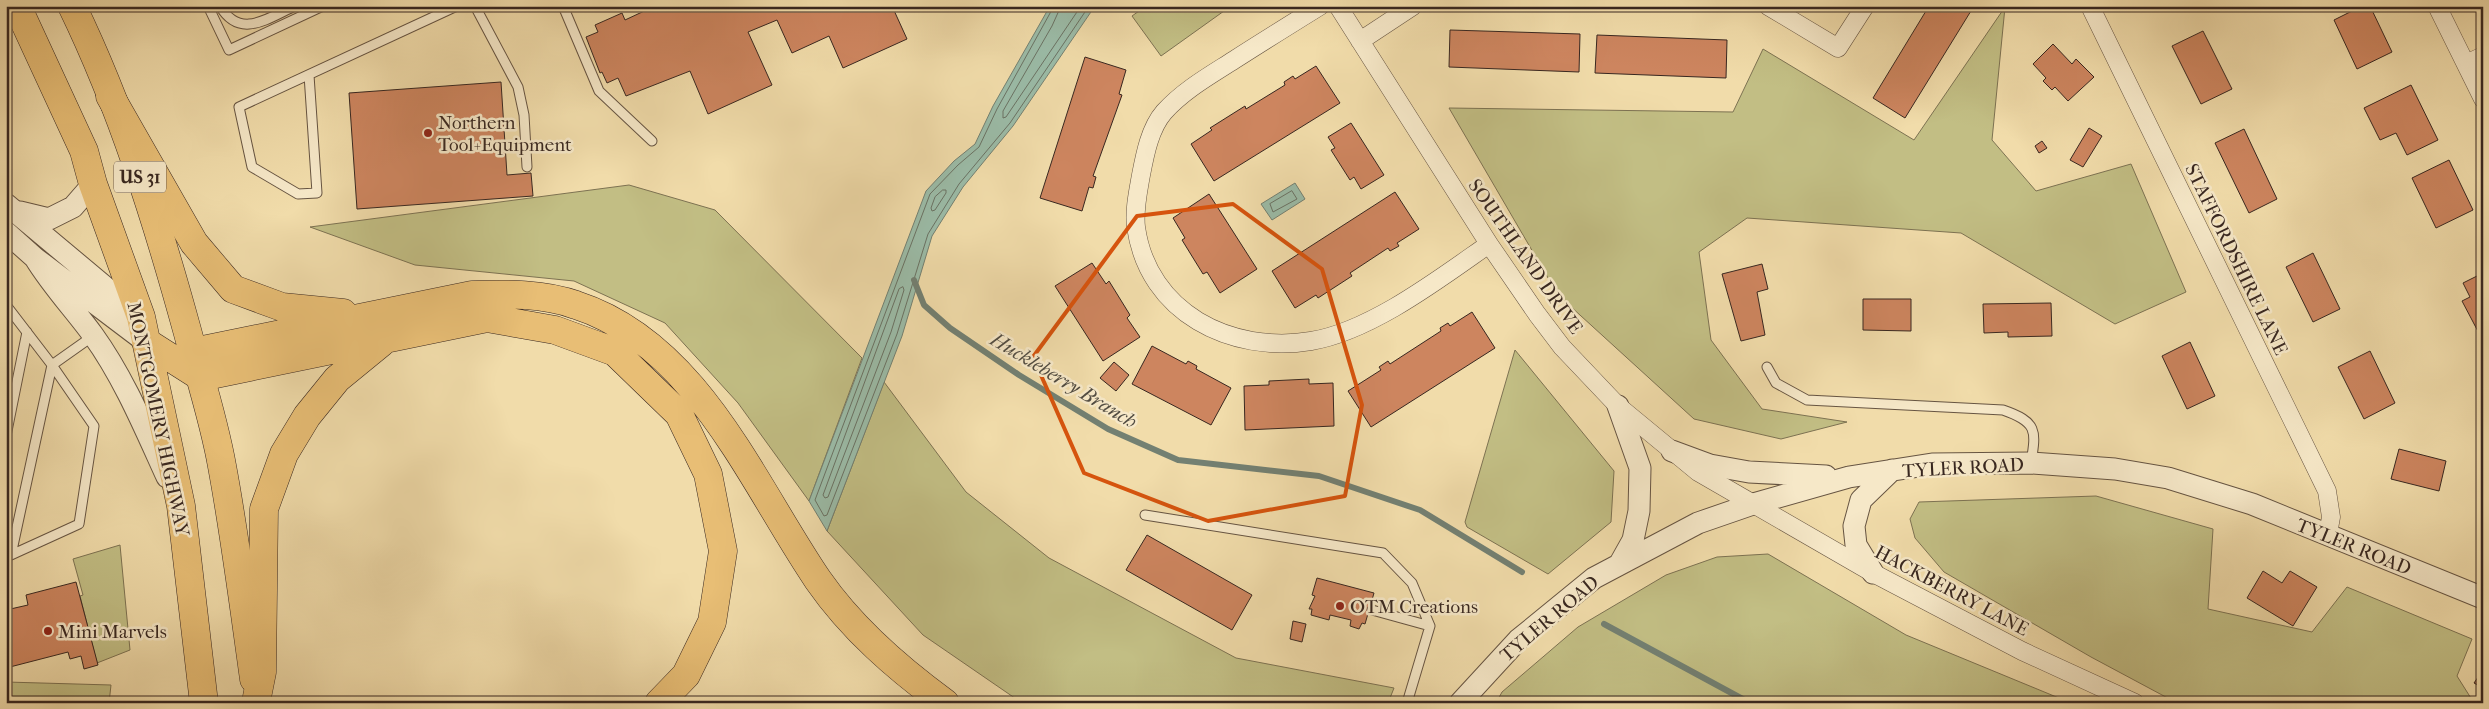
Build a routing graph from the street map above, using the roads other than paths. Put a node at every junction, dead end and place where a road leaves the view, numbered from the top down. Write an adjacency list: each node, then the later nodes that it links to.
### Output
1 (17, 6): 25 (main road, MONTGOMERY HIGHWAY / US 31)
2 (72, 6): 21 (main road, US 31)
3 (208, 6): 6 (lane)
4 (220, 6): 5 (lane)
5 (295, 6)
6 (323, 6)
7 (458, 6): 20 (lane)
8 (475, 6): 24 (lane)
9 (564, 6): 23 (lane)
10 (1320, 6): 28 (street)
11 (1338, 6): 17 (street, SOUTHLAND DRIVE)
12 (1413, 6): 17 (street)
13 (1768, 6): 14 (street)
14 (1865, 6)
15 (2090, 6): 49 (street, STAFFORDSHIRE LANE)
16 (2437, 6): 19 (street)
17 (1360, 41): 28 (street, SOUTHLAND DRIVE)
18 (2483, 56): 19 (street)
19 (2466, 64): 22 (street)
20 (309, 75): 20 (lane)
21 (110, 96): 31 (main road); 36 (main road, US 31)
22 (2483, 99)
23 (652, 141)
24 (527, 167)
25 (93, 184): 26 (street); 32 (main road, MONTGOMERY HIGHWAY / US 31)
26 (11, 208): 32 (street)
27 (6, 232): 29 (street)
28 (1489, 244): 40 (street, SOUTHLAND DRIVE)
29 (35, 258): 32 (street); 34 (street)
30 (6, 304): 33 (lane)
31 (372, 316): 36 (main road); 59 (main road)
32 (144, 330): 36 (main road); 39 (main road); 47 (main road, MONTGOMERY HIGHWAY / US 31)
33 (27, 332): 37 (lane); 41 (lane)
34 (93, 335): 37 (lane); 47 (street)
35 (385, 340): 39 (main road); 56 (main road); 58 (main road)
36 (193, 352): 39 (main road, US 31)
37 (52, 365): 50 (lane); 50 (lane)
38 (1767, 367): 43 (lane)
39 (201, 377): 56 (main road, US 31)
40 (1618, 406): 42 (street, SOUTHLAND DRIVE); 51 (street)
41 (6, 436)
42 (1672, 451): 45 (street); 46 (street, SOUTHLAND DRIVE)
43 (2031, 463): 44 (street, TYLER ROAD); 49 (street, TYLER ROAD)
44 (1892, 470): 45 (street, TYLER ROAD); 52 (street)
45 (1849, 477): 46 (street, TYLER ROAD)
46 (1753, 504): 51 (street, TYLER ROAD); 52 (street, HACKBERRY LANE)
47 (181, 506): 57 (main road, MONTGOMERY HIGHWAY / US 31)
48 (1145, 515): 55 (lane)
49 (2328, 534): 53 (street, TYLER ROAD)
50 (8, 556)
51 (1619, 565): 61 (street, TYLER ROAD)
52 (1873, 573): 62 (street, HACKBERRY LANE)
53 (2483, 598)
54 (1372, 610): 55 (lane)
55 (1430, 626): 60 (lane)
56 (257, 700)
57 (204, 703)
58 (659, 703)
59 (945, 703)
60 (1407, 703)
61 (1460, 703)
62 (2135, 703)

